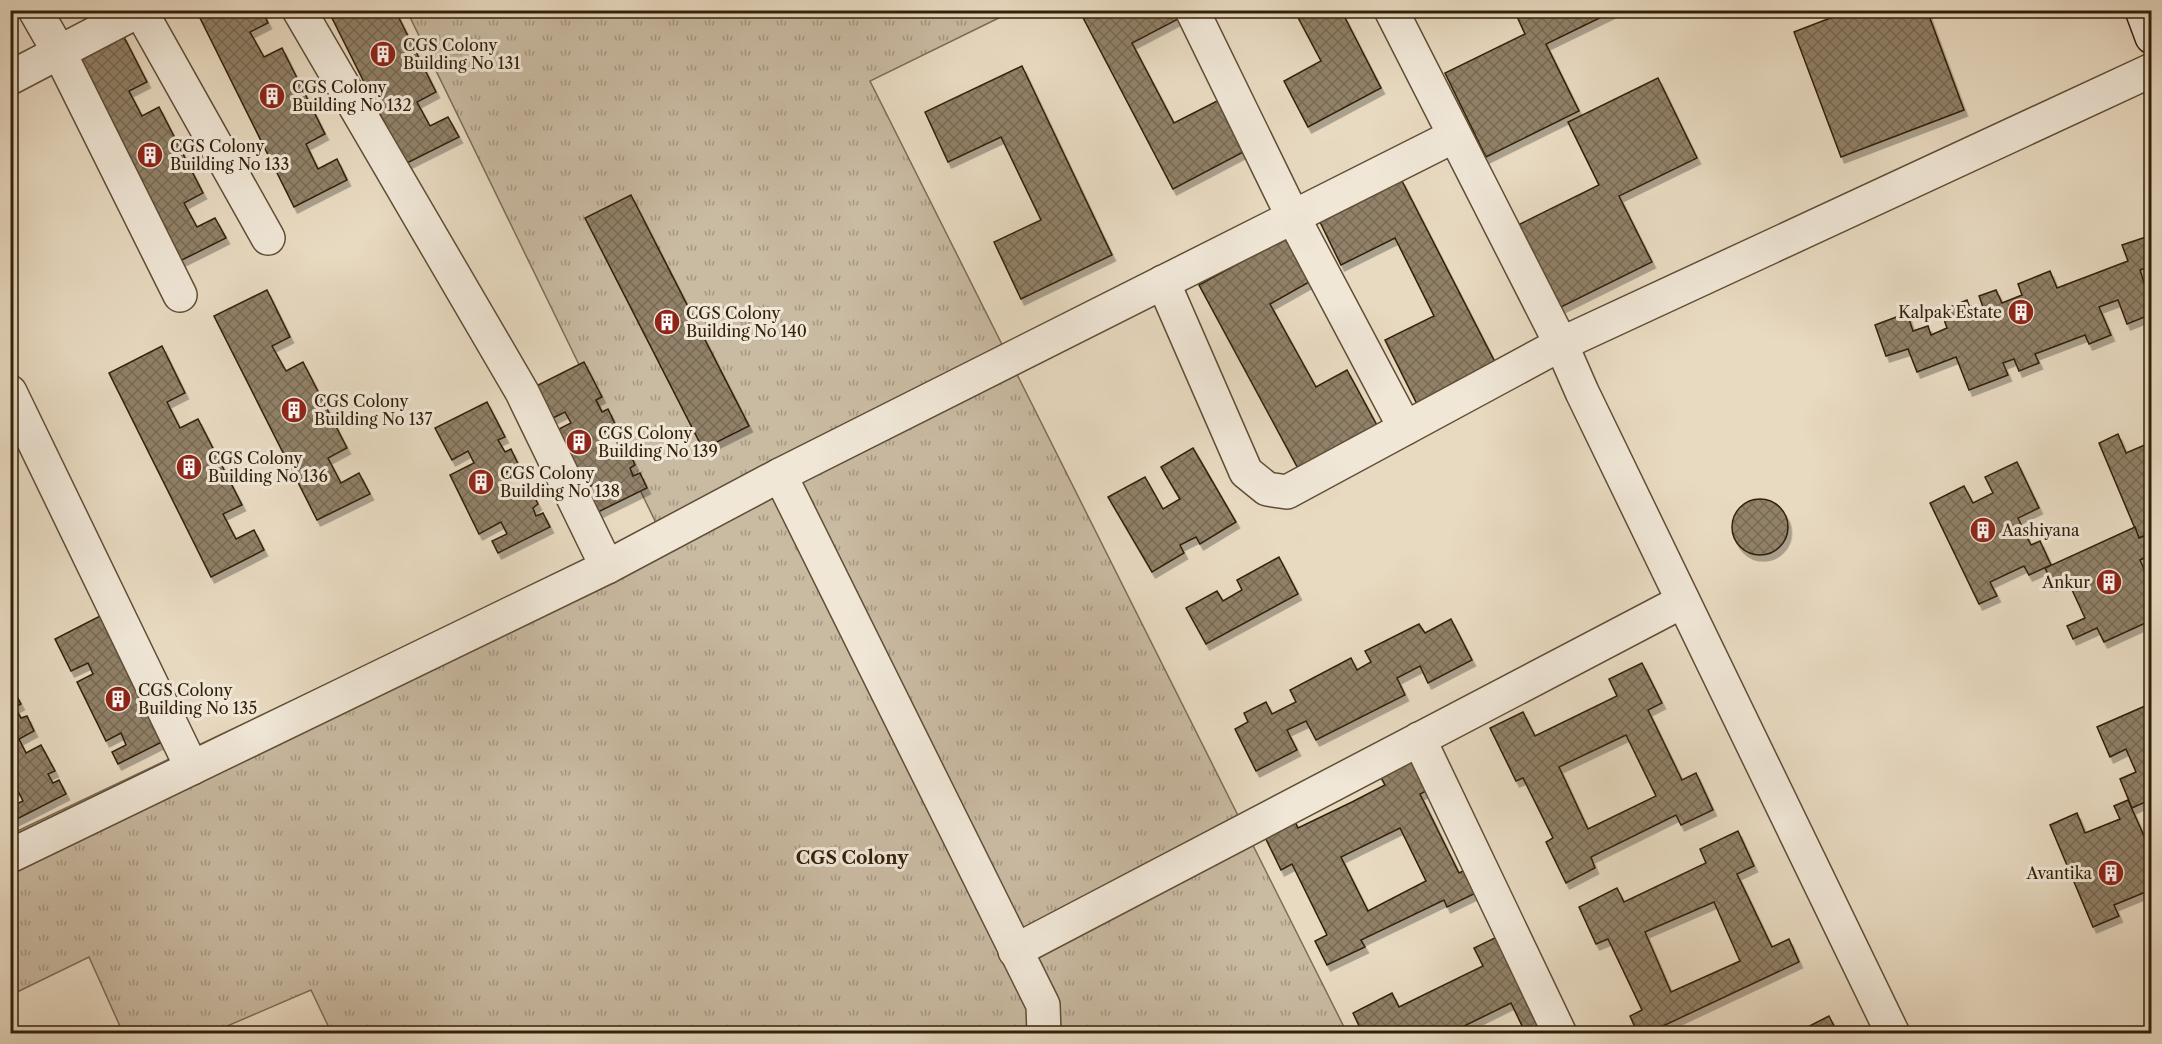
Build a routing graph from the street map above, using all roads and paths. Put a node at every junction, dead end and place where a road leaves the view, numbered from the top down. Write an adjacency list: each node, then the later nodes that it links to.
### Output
1 (35, 10): 8 (street)
2 (140, 10): 8 (street); 13 (street)
3 (299, 10): 20 (street)
4 (1192, 10): 12 (street)
5 (1391, 10): 11 (street)
6 (2142, 10): 7 (street)
7 (2151, 37)
8 (59, 52): 10 (street); 15 (street)
9 (2151, 70): 16 (street)
10 (10, 78)
11 (1454, 136): 12 (street); 16 (street)
12 (1293, 217): 14 (street); 18 (street)
13 (268, 238)
14 (1163, 282): 18 (street); 19 (street)
15 (180, 295)
16 (1561, 344): 18 (street); 21 (street)
17 (10, 392): 23 (street)
18 (1405, 428)
19 (780, 475): 20 (street); 25 (street)
20 (607, 567): 23 (street)
21 (1683, 601): 22 (street); 28 (street)
22 (1419, 739): 25 (street); 27 (street)
23 (192, 768): 24 (street)
24 (10, 856)
25 (1016, 951): 26 (street)
26 (1044, 1034)
27 (1560, 1034)
28 (1893, 1034)

